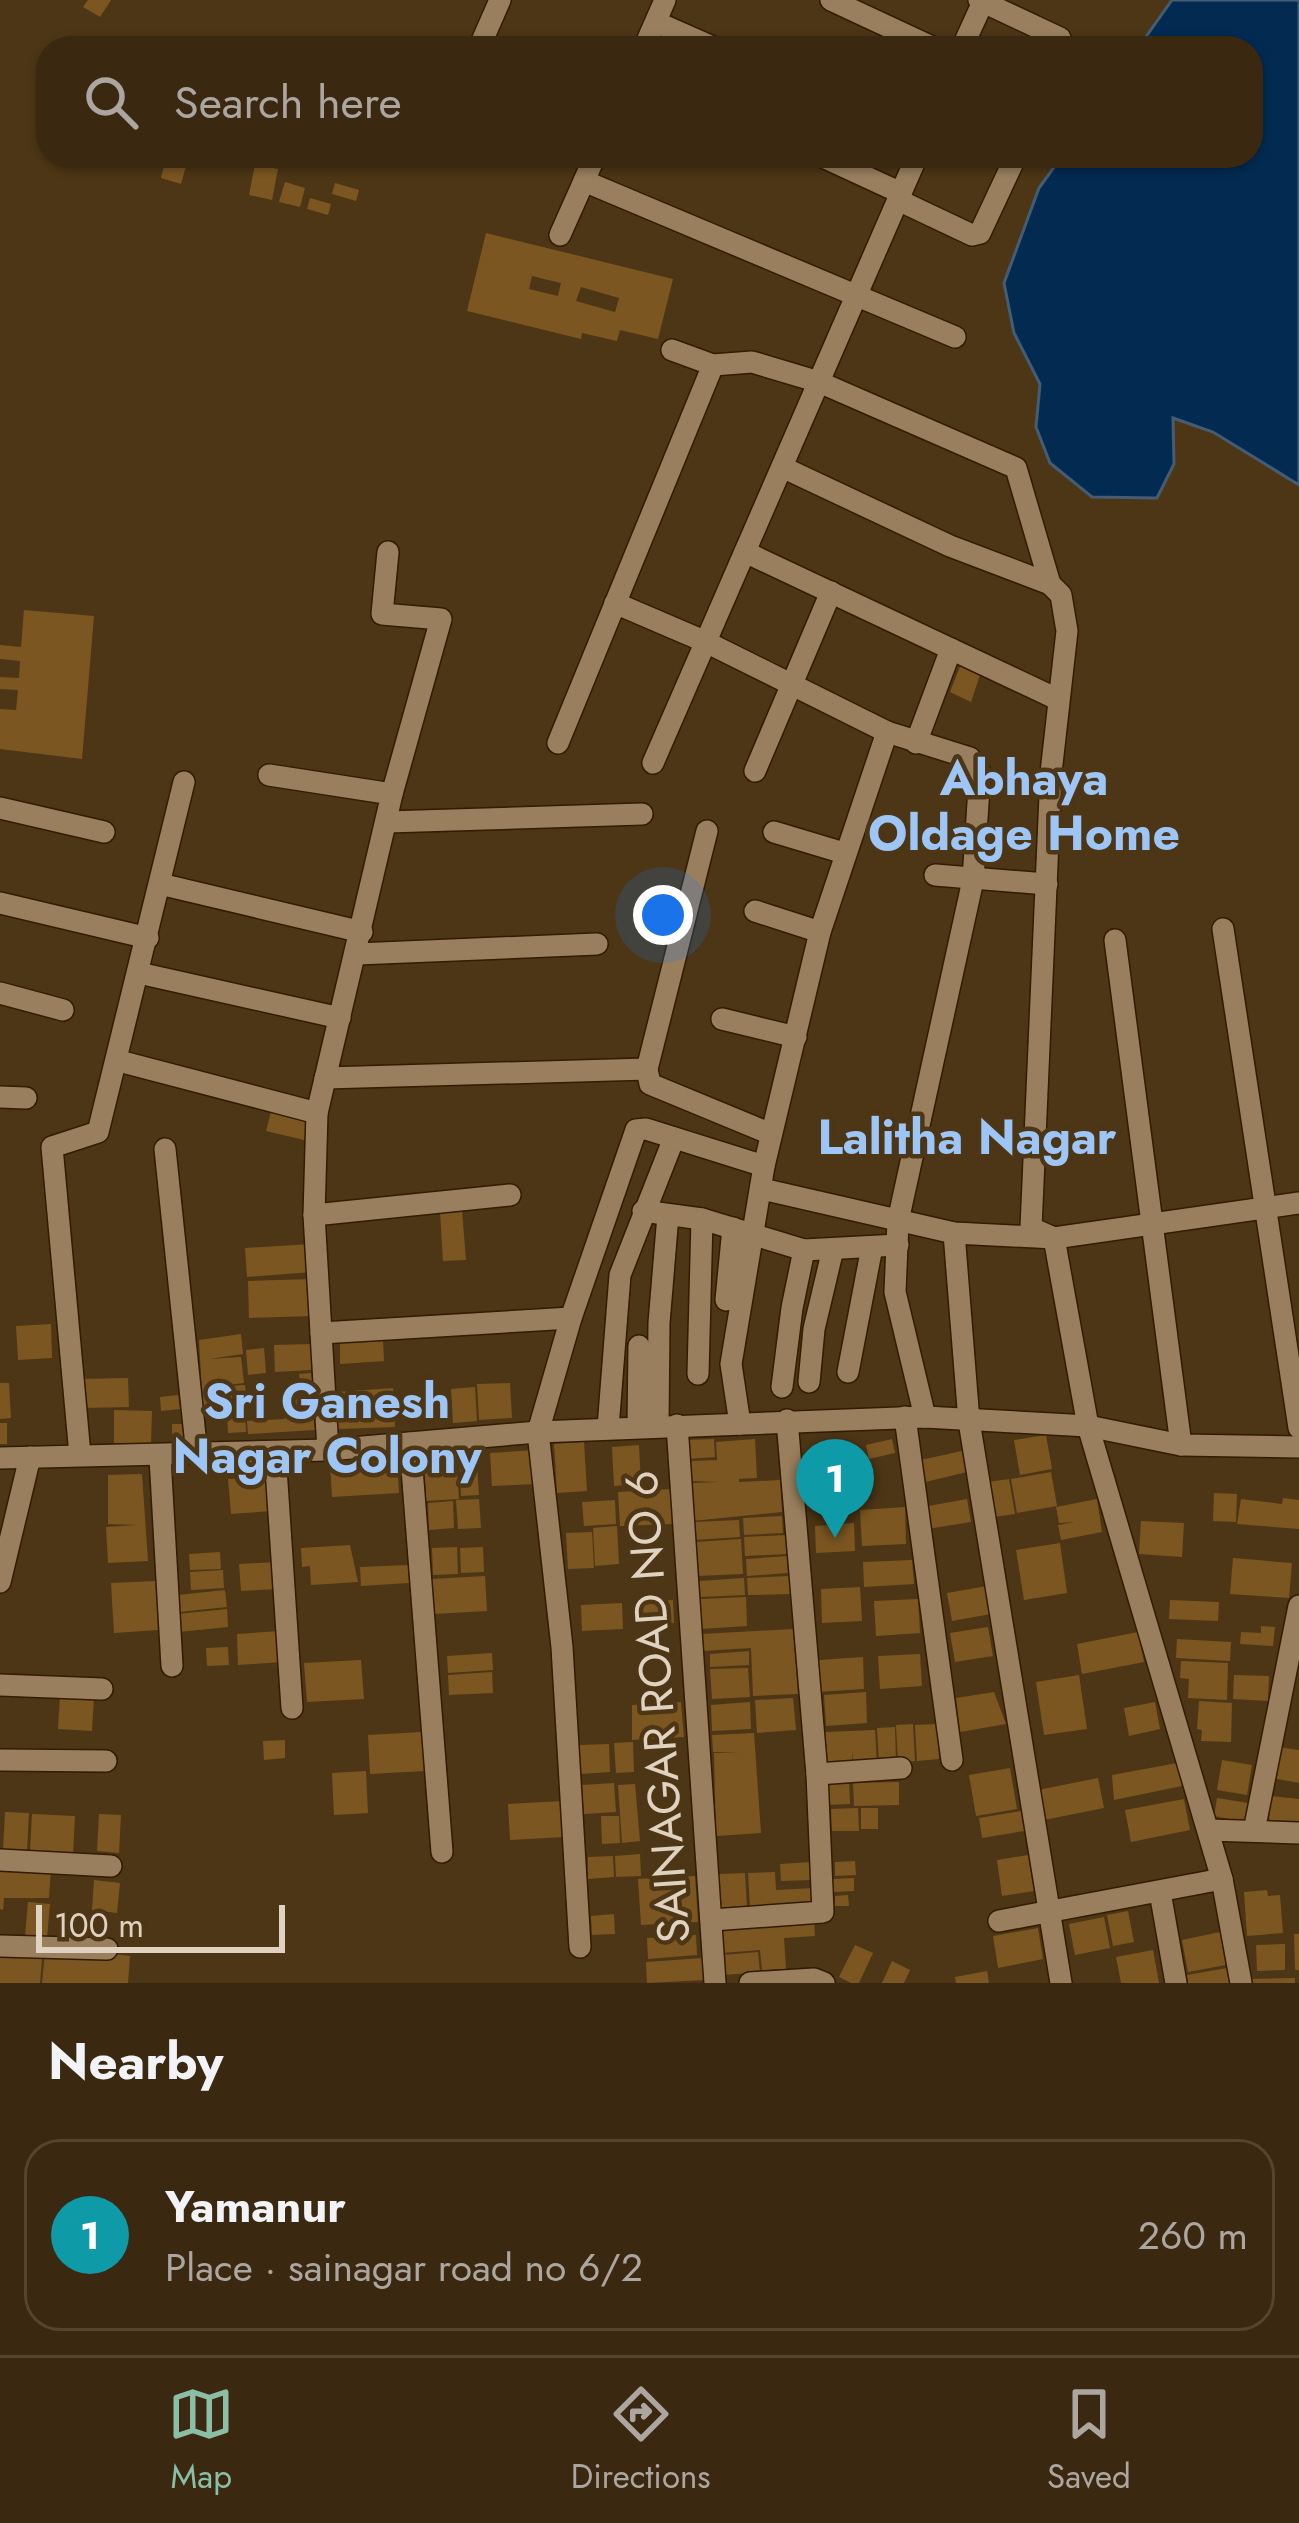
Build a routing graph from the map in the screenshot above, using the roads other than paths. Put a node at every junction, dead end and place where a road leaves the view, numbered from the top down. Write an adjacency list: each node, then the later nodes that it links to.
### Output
1 (500, 0): 6 (street)
2 (665, 0): 5 (street)
3 (981, 1): 10 (street); 11 (street)
4 (845, 3): 9 (street)
5 (656, 22): 7 (street); 8 (street)
6 (484, 36)
7 (650, 36)
8 (688, 36)
9 (910, 36)
10 (967, 36)
11 (1056, 36)
12 (590, 168): 16 (street)
13 (845, 168): 17 (street)
14 (912, 168): 17 (street)
15 (1010, 168): 17 (street)
16 (584, 181): 18 (street); 19 (street)
17 (900, 196): 19 (street)
18 (560, 235)
19 (856, 296): 20 (street); 23 (street)
20 (955, 337)
21 (672, 350): 22 (street)
22 (713, 365): 23 (street); 29 (street)
23 (819, 382): 24 (street); 27 (street)
24 (782, 467): 26 (street); 27 (street)
25 (388, 552): 41 (street)
26 (745, 552): 28 (street); 30 (street)
27 (1050, 584): 33 (street)
28 (831, 592): 31 (street); 32 (street)
29 (615, 603): 30 (street); 35 (street)
30 (706, 642): 32 (street); 37 (street)
31 (951, 649): 33 (street); 36 (street)
32 (792, 685): 34 (street); 38 (street)
33 (1057, 699): 52 (street)
34 (887, 732): 36 (street); 48 (street)
35 (558, 743)
36 (916, 743): 50 (street)
37 (653, 763)
38 (755, 771)
39 (269, 775): 41 (street)
40 (184, 782): 51 (street)
41 (392, 794): 44 (street)
42 (0, 808): 46 (street)
43 (641, 814): 44 (street)
44 (387, 822): 59 (street)
45 (707, 831): 68 (street)
46 (104, 832)
47 (774, 832): 48 (street)
48 (844, 853): 56 (street)
49 (935, 875): 50 (street)
50 (973, 880): 52 (street); 84 (street)
51 (160, 884): 57 (street); 59 (street)
52 (1047, 884): 89 (street)
53 (0, 903): 57 (street)
54 (755, 911): 56 (street)
55 (1222, 929): 79 (street)
56 (820, 932): 66 (street)
57 (148, 938): 61 (street)
58 (1115, 940): 85 (street)
59 (359, 943): 60 (street); 64 (street)
60 (597, 944)
61 (140, 973): 64 (street); 67 (street)
62 (0, 993): 63 (street)
63 (63, 1010)
64 (340, 1018): 69 (street)
65 (722, 1018): 66 (street)
66 (796, 1037): 73 (street)
67 (119, 1060): 72 (street); 118 (street)
68 (646, 1069): 69 (street); 73 (street)
69 (325, 1078): 72 (street)
70 (0, 1096): 71 (street)
71 (26, 1098)
72 (317, 1113): 80 (street)
73 (771, 1134): 76 (street)
74 (674, 1138): 76 (street); 82 (street); 87 (street)
75 (165, 1149): 119 (street)
76 (763, 1178): 84 (street); 86 (street)
77 (510, 1195): 80 (street)
78 (1299, 1203): 79 (street)
79 (1266, 1208): 85 (street); 111 (street)
80 (314, 1215): 98 (street)
81 (668, 1216): 82 (street); 83 (street); 108 (street)
82 (642, 1219): 87 (street); 95 (street)
83 (702, 1219): 86 (street); 101 (street)
84 (898, 1221): 88 (street); 90 (street)
85 (1153, 1223): 89 (street); 114 (street)
86 (744, 1232): 93 (street); 96 (street); 107 (street)
87 (601, 1233): 94 (street)
88 (954, 1233): 89 (street); 106 (street)
89 (1054, 1238): 109 (street)
90 (898, 1245): 91 (street); 104 (street)
91 (872, 1247): 92 (street); 100 (street)
92 (833, 1249): 93 (street); 102 (street)
93 (804, 1250): 103 (street)
94 (589, 1267): 95 (street); 97 (street)
95 (620, 1275): 110 (street)
96 (726, 1300)
97 (571, 1318): 98 (street); 112 (street)
98 (321, 1334): 116 (street)
99 (639, 1346): 108 (street)
100 (848, 1372)
101 (698, 1374)
102 (809, 1382)
103 (782, 1387)
104 (915, 1417): 105 (street); 106 (street); 130 (street)
105 (788, 1420): 107 (street); 133 (street)
106 (969, 1420): 109 (street); 142 (street)
107 (740, 1424): 108 (street)
108 (658, 1426): 110 (street); 143 (street, SAINAGAR ROAD NO 6)
109 (1088, 1426): 114 (street); 134 (street)
110 (608, 1428): 112 (street)
111 (1299, 1428)
112 (538, 1432): 113 (street); 146 (street)
113 (410, 1443): 116 (street); 137 (street)
114 (1181, 1444): 115 (street)
115 (1299, 1447)
116 (328, 1450): 117 (street)
117 (275, 1453): 119 (street); 128 (street)
118 (80, 1455): 120 (street); 121 (street)
119 (197, 1455): 121 (street)
120 (30, 1457): 122 (street); 123 (street)
121 (160, 1457): 125 (street)
122 (0, 1458)
123 (0, 1582)
124 (1299, 1606): 135 (street)
125 (172, 1666)
126 (0, 1685): 127 (street)
127 (102, 1690)
128 (292, 1708)
129 (0, 1760): 131 (street)
130 (952, 1760)
131 (106, 1761)
132 (901, 1768): 133 (street)
133 (817, 1774): 143 (street)
134 (1208, 1830): 135 (street); 140 (street)
135 (1254, 1831): 136 (street)
136 (1299, 1833)
137 (442, 1852)
138 (0, 1860): 139 (street)
139 (111, 1866)
140 (1222, 1880): 141 (street); 153 (street)
141 (1160, 1892): 142 (street); 152 (street)
142 (1050, 1911): 144 (street); 151 (street)
143 (712, 1920): 148 (street, SAINAGAR ROAD NO 6)
144 (999, 1921)
145 (0, 1946): 147 (street)
146 (580, 1947)
147 (107, 1949)
148 (715, 1983)
149 (750, 1983): 150 (street)
150 (824, 1983)
151 (1061, 1983)
152 (1176, 1983)
153 (1240, 1983)

